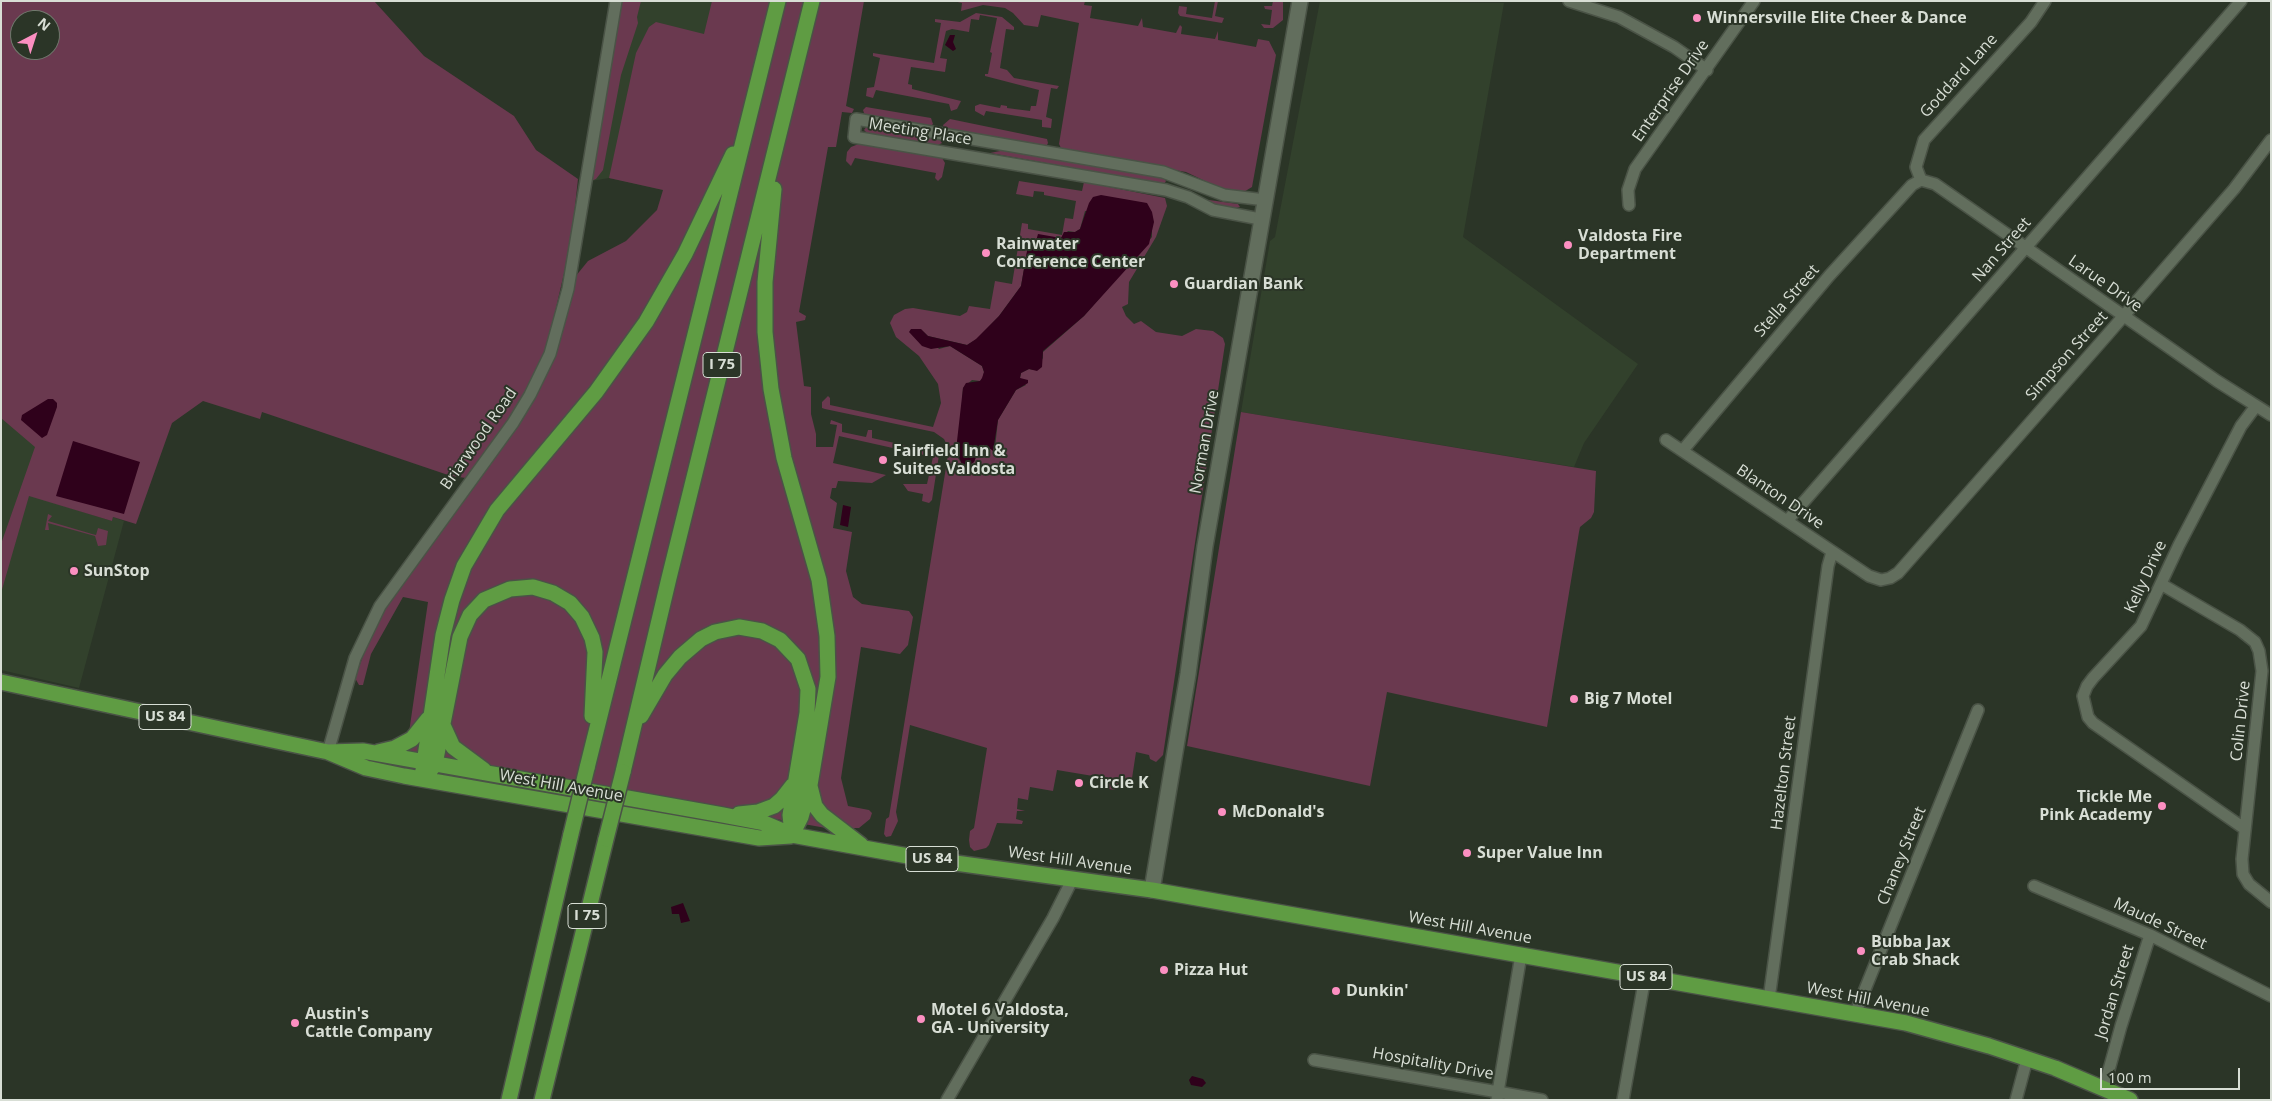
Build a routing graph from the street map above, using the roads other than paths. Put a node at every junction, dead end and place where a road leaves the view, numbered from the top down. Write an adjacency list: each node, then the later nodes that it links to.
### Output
1 (616, 1): 31 (street, Briarwood Road)
2 (778, 1): 11 (highway, I 75)
3 (812, 1): 10 (highway, I 75)
4 (1300, 1): 14 (street, Norman Drive)
5 (1570, 1): 9 (street)
6 (1754, 1): 9 (street, Enterprise Drive)
7 (2045, 1): 13 (street, Goddard Lane)
8 (2241, 1): 17 (street, Nan Street)
9 (1707, 70): 15 (street, Enterprise Drive)
10 (785, 114): 30 (highway, I 75); 37 (highway)
11 (748, 123): 29 (highway); 34 (highway, I 75)
12 (2271, 140): 18 (street, Simpson Street)
13 (1922, 180): 17 (street, Larue Drive); 22 (street, Stella Street)
14 (1265, 200): 16 (street, Norman Drive); 16 (street, Meeting Place)
15 (1629, 205)
16 (1260, 219): 44 (street, Norman Drive)
17 (2025, 248): 18 (street, Larue Drive); 23 (street, Nan Street)
18 (2123, 316): 19 (street, Larue Drive); 25 (street, Simpson Street)
19 (2256, 406): 20 (street, Larue Drive); 26 (street, Kelly Drive)
20 (2271, 415)
21 (1666, 440): 22 (street, Blanton Drive)
22 (1683, 450): 23 (street, Blanton Drive)
23 (1787, 521): 24 (street, Blanton Drive)
24 (1832, 552): 25 (street, Blanton Drive); 50 (street, Hazelton Street)
25 (1877, 579)
26 (2161, 584): 39 (street, Colin Drive); 39 (street, Kelly Drive)
27 (1, 682): 31 (highway, West Hill Avenue / US 84)
28 (1978, 710): 51 (street, Chaney Street)
29 (437, 720): 32 (highway); 33 (highway); 34 (highway); 35 (highway)
30 (633, 730): 37 (highway); 57 (highway, I 75, bridge)
31 (328, 752): 32 (highway, West Hill Avenue / US 84); 36 (highway, West Hill Avenue / US 84)
32 (375, 753): 33 (highway, West Hill Avenue / US 84)
33 (429, 763): 35 (highway, West Hill Avenue / US 84); 36 (highway)
34 (588, 768): 56 (highway, I 75, bridge)
35 (492, 774): 38 (highway, West Hill Avenue / US 84)
36 (422, 780): 40 (highway, West Hill Avenue / US 84)
37 (802, 783): 38 (highway); 40 (highway); 41 (highway)
38 (723, 815): 40 (highway, West Hill Avenue / US 84)
39 (2245, 828): 45 (street, Colin Drive)
40 (792, 835): 41 (highway, West Hill Avenue / US 84)
41 (864, 848): 42 (highway, West Hill Avenue / US 84)
42 (1073, 878): 44 (highway, West Hill Avenue / US 84); 58 (street)
43 (2034, 886): 46 (street, Maude Street)
44 (1152, 890): 47 (highway, West Hill Avenue / US 84)
45 (2271, 902)
46 (2150, 935): 49 (street, Maude Street); 54 (street, Jordan Street)
47 (1521, 955): 48 (highway, West Hill Avenue / US 84); 55 (street, Hospitality Drive)
48 (1645, 977): 50 (highway, West Hill Avenue / US 84); 60 (street)
49 (2271, 996)
50 (1769, 999): 51 (highway, West Hill Avenue / US 84)
51 (1855, 1014): 52 (highway, West Hill Avenue / US 84)
52 (2027, 1059): 54 (highway, West Hill Avenue / US 84); 61 (street)
53 (1314, 1060): 55 (street, Hospitality Drive)
54 (2104, 1088): 62 (highway, West Hill Avenue / US 84)
55 (1498, 1096): 59 (street)
56 (509, 1100)
57 (542, 1100)
58 (947, 1100)
59 (1542, 1100)
60 (1623, 1100)
61 (2016, 1100)
62 (2130, 1100)

